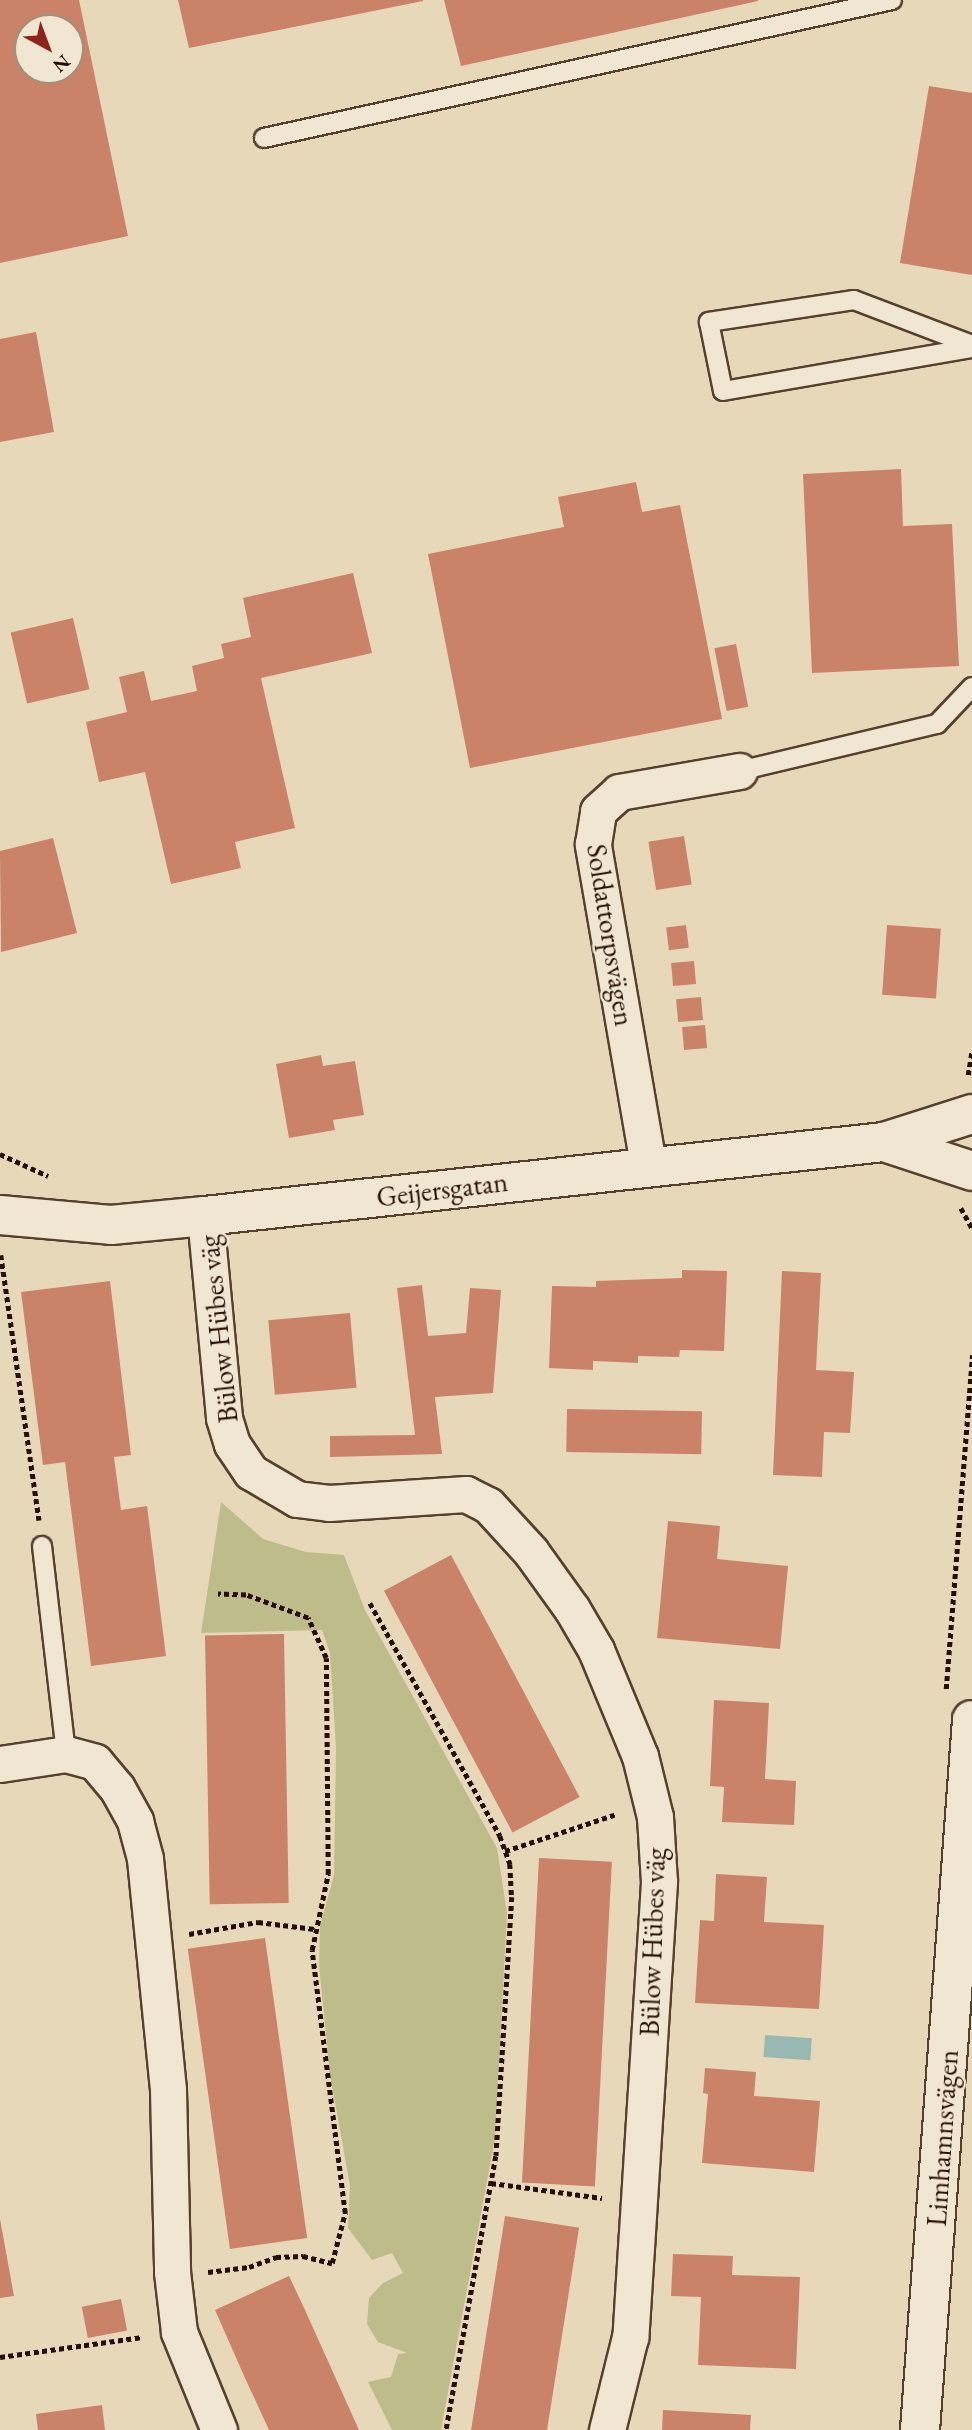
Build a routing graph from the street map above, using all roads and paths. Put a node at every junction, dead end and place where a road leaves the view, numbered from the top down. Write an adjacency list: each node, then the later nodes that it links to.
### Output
1 (892, 0): 2 (lane)
2 (264, 138)
3 (972, 346): 3 (lane)
4 (972, 687): 5 (lane)
5 (739, 771): 8 (street, Soldattorpsvägen)
6 (972, 1114): 7 (street, Geijersgatan)
7 (884, 1142): 8 (street, Geijersgatan); 9 (street, Geijersgatan)
8 (648, 1164): 11 (street, Geijersgatan)
9 (972, 1171)
10 (0, 1215): 11 (street, Geijersgatan)
11 (205, 1216): 19 (street, Bülow Hübes väg)
12 (0, 1247): 13 (path)
13 (43, 1546): 17 (lane)
14 (218, 1594): 21 (path)
15 (370, 1603): 20 (path)
16 (972, 1720): 31 (street, Limhamnsvägen)
17 (66, 1754): 18 (street); 22 (street)
18 (0, 1764)
19 (650, 1800): 20 (path); 24 (street, Bülow Hübes väg)
20 (505, 1851): 23 (path)
21 (315, 1929): 22 (path); 25 (path)
22 (150, 1935): 25 (street)
23 (491, 2183): 24 (path); 29 (path)
24 (639, 2202): 30 (street, Bülow Hübes väg)
25 (172, 2272): 26 (street)
26 (179, 2332): 27 (path); 28 (street)
27 (0, 2357)
28 (219, 2430)
29 (446, 2430)
30 (607, 2430)
31 (920, 2430)

